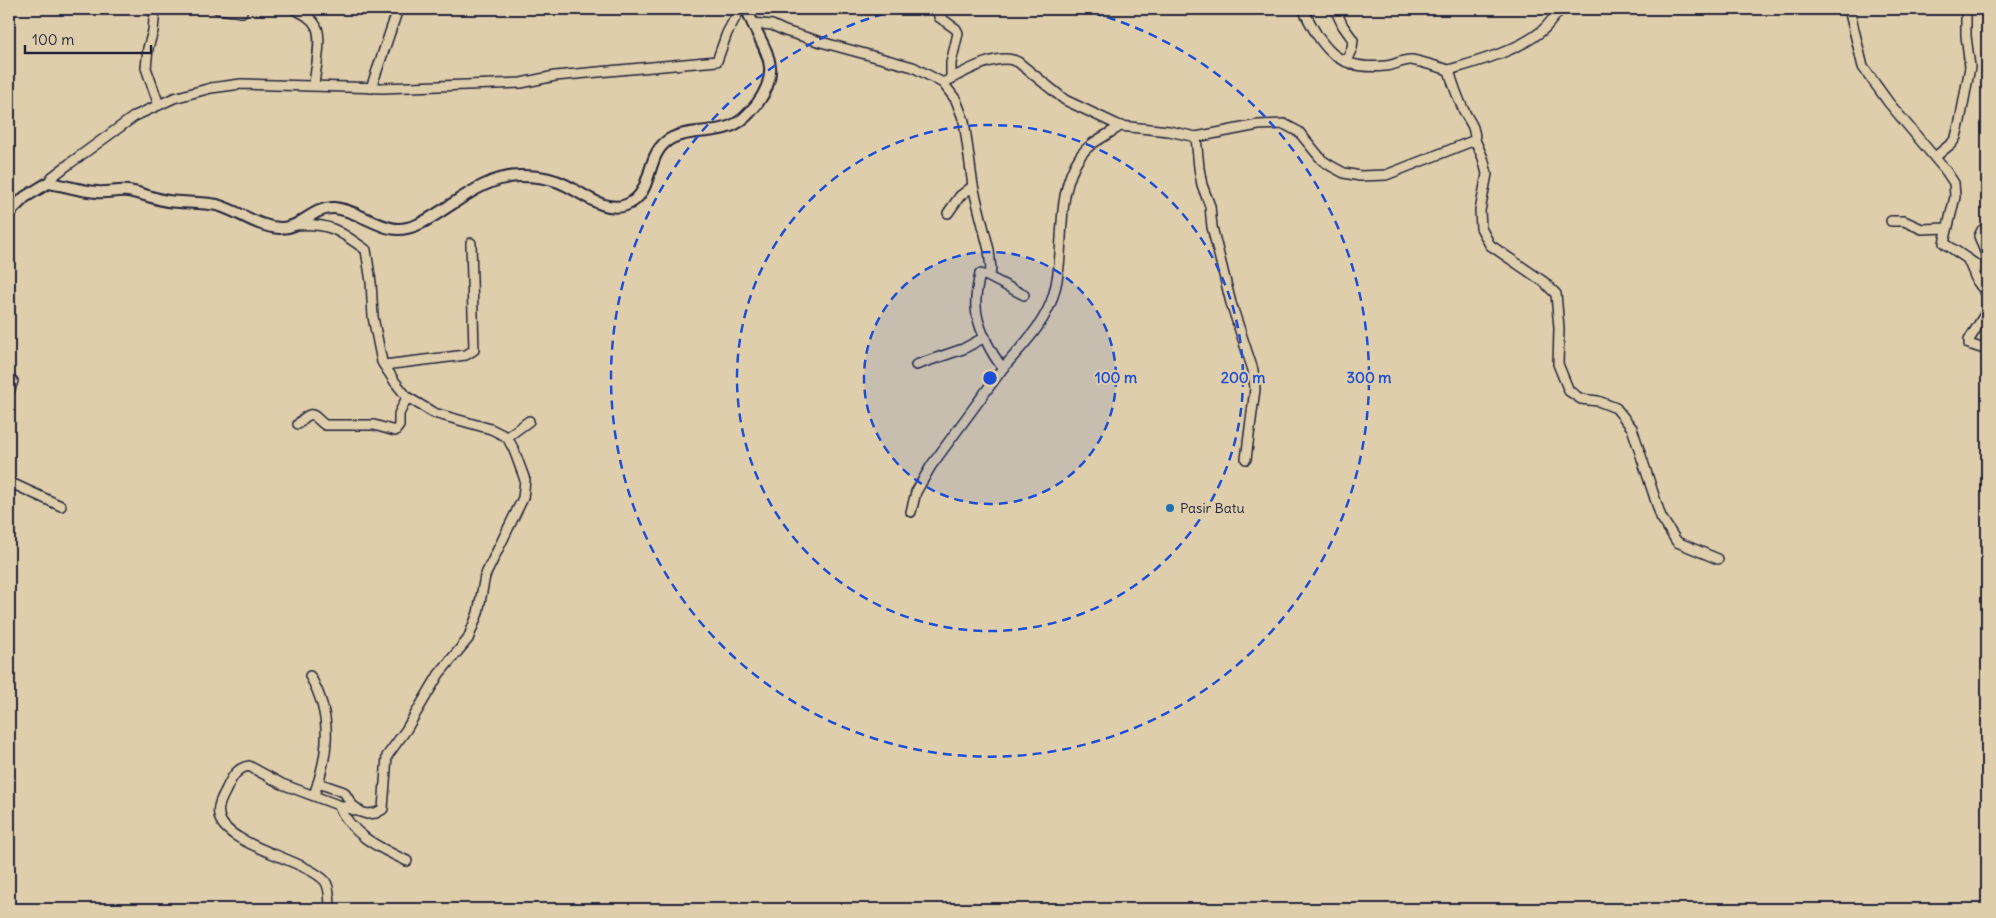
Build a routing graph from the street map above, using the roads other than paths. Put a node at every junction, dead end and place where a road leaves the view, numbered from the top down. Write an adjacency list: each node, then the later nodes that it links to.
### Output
1 (155, 9): 20 (street)
2 (218, 9): 13 (street)
3 (294, 9): 18 (street)
4 (398, 9): 19 (street)
5 (740, 9): 19 (street)
6 (746, 9): 14 (main road)
7 (938, 9): 17 (street)
8 (1303, 9): 15 (street)
9 (1335, 9): 15 (street)
10 (1560, 9): 16 (street)
11 (1849, 9): 24 (street)
12 (1966, 9): 24 (street)
13 (242, 12)
14 (752, 23): 17 (street); 30 (main road)
15 (1346, 61): 16 (street)
16 (1449, 70): 23 (street)
17 (947, 81): 21 (street); 26 (street)
18 (314, 85): 19 (street); 20 (street)
19 (371, 88)
20 (158, 105): 25 (street)
21 (1120, 126): 22 (street); 45 (street)
22 (1196, 137): 23 (street); 52 (street)
23 (1475, 140): 56 (street)
24 (1935, 158): 31 (street)
25 (48, 184): 27 (main road); 30 (main road)
26 (974, 186): 28 (street); 37 (street)
27 (11, 209)
28 (948, 213)
29 (1891, 221): 31 (street)
30 (294, 225): 44 (street)
31 (1947, 228): 35 (street)
32 (1987, 228): 34 (street)
33 (471, 243): 44 (street)
34 (1987, 257)
35 (1968, 260): 36 (street); 38 (street)
36 (1987, 272)
37 (987, 276): 39 (street); 41 (street)
38 (1987, 294)
39 (1024, 295)
40 (1987, 311): 42 (street)
41 (985, 337): 43 (street); 45 (street)
42 (1987, 350)
43 (916, 365)
44 (384, 366): 48 (street)
45 (1003, 368): 55 (street)
46 (13, 381): 47 (street)
47 (9, 392)
48 (407, 397): 50 (street); 51 (street)
49 (529, 421): 51 (street)
50 (298, 424)
51 (507, 436): 61 (street)
52 (1246, 459)
53 (9, 482): 54 (street)
54 (61, 506)
55 (911, 512)
56 (1718, 559)
57 (310, 676): 58 (street)
58 (318, 783): 59 (street); 61 (street)
59 (314, 795): 60 (street); 63 (street)
60 (338, 805): 61 (street); 62 (street)
61 (362, 812)
62 (407, 861)
63 (330, 904)

